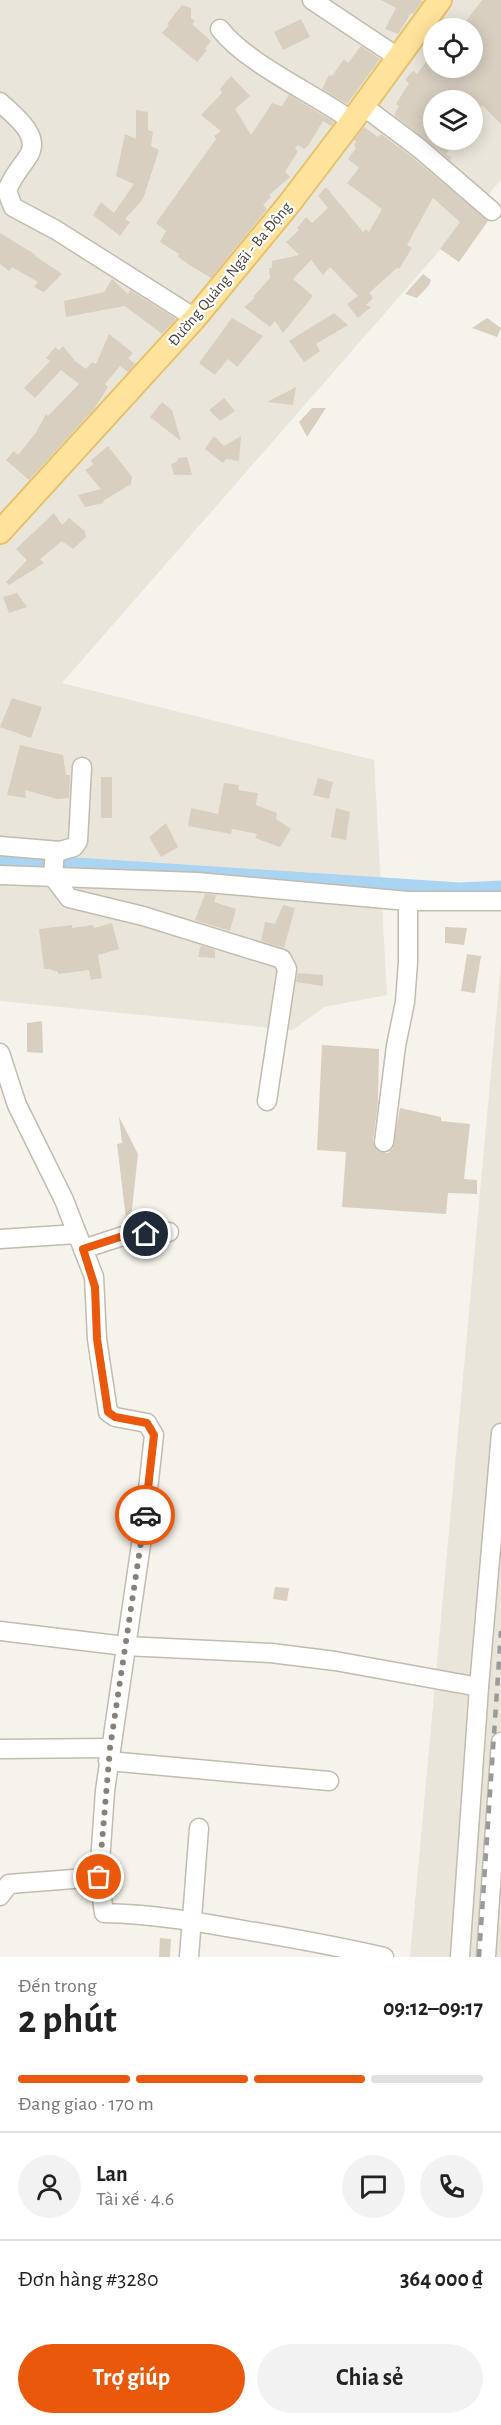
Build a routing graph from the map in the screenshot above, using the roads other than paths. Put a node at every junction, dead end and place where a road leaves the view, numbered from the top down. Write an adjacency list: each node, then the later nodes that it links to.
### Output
1 (312, 0): 4 (street)
2 (440, 0): 4 (main road, Đường Quảng Ngãi - Ba Động)
3 (220, 29): 6 (street)
4 (399, 58): 6 (main road, Đường Quảng Ngãi - Ba Động)
5 (0, 102): 8 (street)
6 (358, 114): 7 (street); 8 (main road, Đường Quảng Ngãi - Ba Động)
7 (492, 211)
8 (195, 318): 9 (main road, Đường Quảng Ngãi - Ba Động)
9 (0, 532)
10 (82, 767): 12 (street)
11 (0, 846): 12 (street)
12 (54, 863): 13 (street); 14 (street); 17 (street)
13 (0, 875)
14 (408, 901): 15 (street); 19 (street)
15 (501, 901)
16 (0, 1053): 18 (street)
17 (267, 1101)
18 (8, 1104): 22 (street)
19 (384, 1142)
20 (168, 1232): 22 (street)
21 (0, 1239): 22 (street)
22 (80, 1242): 25 (street)
23 (501, 1433): 26 (street)
24 (0, 1632): 25 (street)
25 (125, 1646): 26 (street); 29 (street)
26 (479, 1687): 38 (street)
27 (501, 1742): 30 (street)
28 (0, 1749): 29 (street)
29 (109, 1755): 31 (street); 33 (street)
30 (500, 1775): 39 (street)
31 (329, 1781)
32 (199, 1828): 35 (street)
33 (99, 1877): 34 (street); 35 (street)
34 (0, 1896)
35 (190, 1921): 36 (street); 37 (street)
36 (189, 1957)
37 (384, 1957)
38 (460, 1957)
39 (486, 1957)

